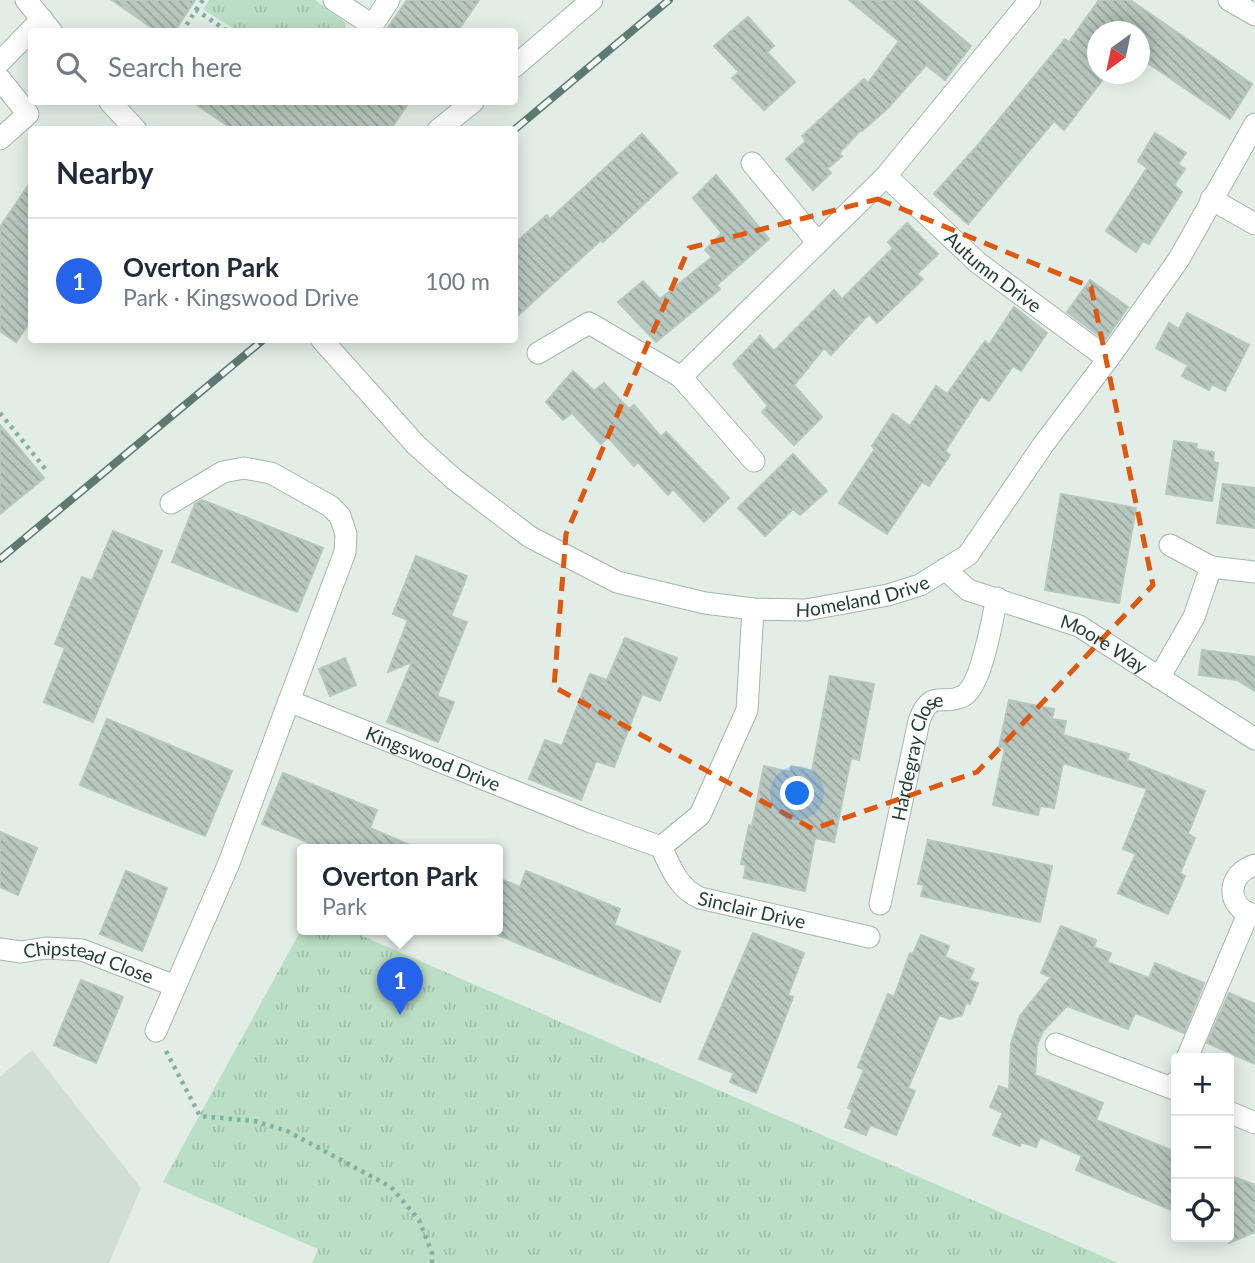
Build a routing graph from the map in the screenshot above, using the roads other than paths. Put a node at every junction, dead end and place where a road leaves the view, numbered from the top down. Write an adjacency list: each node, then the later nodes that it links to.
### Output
1 (26, 0): 8 (street)
2 (334, 0): 9 (street)
3 (389, 0): 9 (street)
4 (592, 0): 12 (street)
5 (1030, 0): 21 (street)
6 (1229, 0): 7 (street)
7 (1255, 15)
8 (47, 25)
9 (370, 28)
10 (28, 40): 11 (street)
11 (0, 62)
12 (518, 63)
13 (0, 79): 19 (street)
14 (113, 105): 17 (street)
15 (468, 105): 18 (street)
16 (1255, 124): 22 (street, Homeland Drive)
17 (132, 126)
18 (444, 126)
19 (0, 139)
20 (752, 163): 24 (street)
21 (887, 176): 24 (street); 27 (street, Autumn Drive)
22 (1211, 199): 23 (street); 27 (street, Homeland Drive)
23 (1255, 224)
24 (818, 243): 28 (street)
25 (326, 343): 36 (street, Homeland Drive)
26 (538, 353): 28 (street)
27 (1108, 359): 33 (street, Homeland Drive)
28 (681, 377): 29 (street)
29 (754, 461)
30 (171, 503): 38 (street)
31 (1170, 545): 32 (street)
32 (1211, 568): 34 (street); 37 (street)
33 (945, 569): 35 (street, Moore Way); 36 (street, Homeland Drive)
34 (1255, 572)
35 (997, 598): 37 (street, Moore Way); 42 (street, Hardegray Close)
36 (753, 609): 40 (street)
37 (1159, 678): 39 (street, Moore Way)
38 (289, 701): 40 (street, Kingswood Drive); 46 (street)
39 (1255, 739)
40 (661, 847): 44 (street, Sinclair Drive)
41 (1255, 865): 43 (street)
42 (880, 904)
43 (1252, 914): 49 (street)
44 (869, 937)
45 (0, 949): 46 (street, Chipstead Close)
46 (175, 986): 47 (street)
47 (156, 1031)
48 (1056, 1045): 50 (street)
49 (1189, 1053)
50 (1171, 1086)
51 (1234, 1114): 52 (street)
52 (1255, 1124)

